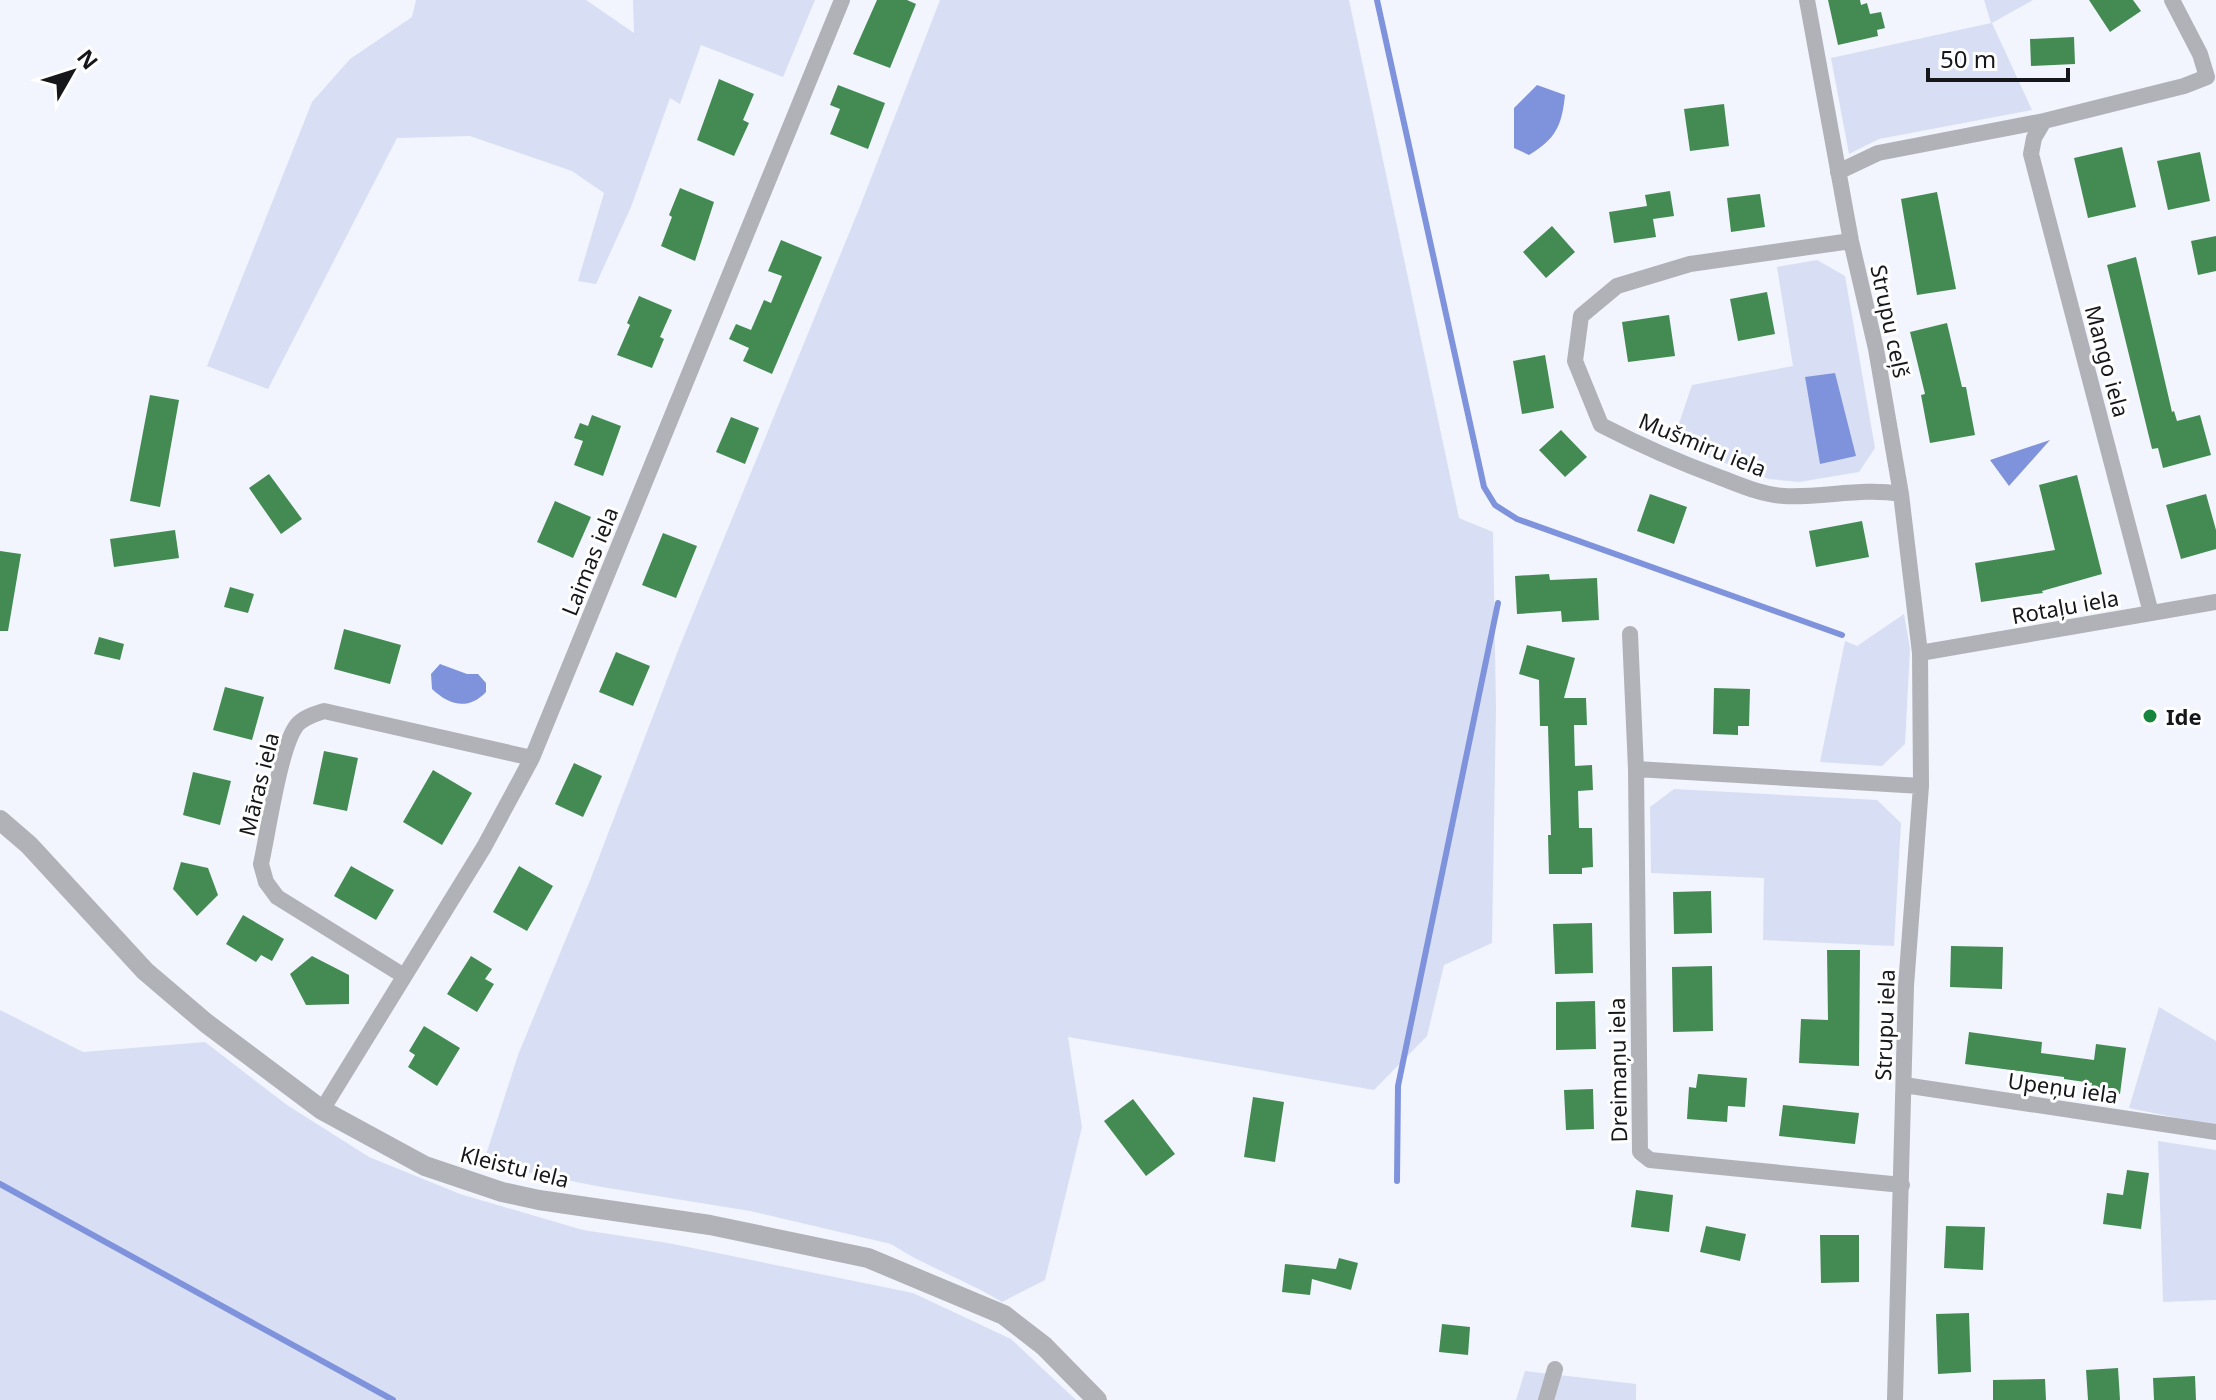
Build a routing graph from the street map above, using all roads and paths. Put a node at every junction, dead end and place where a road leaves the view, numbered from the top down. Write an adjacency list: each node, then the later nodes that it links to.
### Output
1 (842, 0): 13 (street, Laimas iela)
2 (1807, 0): 6 (street, Strupu ceļš)
3 (2172, 0): 4 (street)
4 (2212, 82): 5 (street)
5 (2044, 121): 6 (street); 10 (street, Mango iela)
6 (1838, 172): 7 (street, Strupu ceļš)
7 (1851, 241): 8 (street, Strupu ceļš); 8 (street, Mušmiru iela)
8 (1901, 494): 12 (street, Strupu ceļš)
9 (2216, 602): 10 (street, Rotaļu iela)
10 (2151, 613): 12 (street, Rotaļu iela)
11 (1630, 634): 14 (street, Dreimaņu iela)
12 (1920, 653): 15 (street, Strupu iela)
13 (532, 758): 17 (street, Laimas iela); 17 (street, Māras iela)
14 (1636, 769): 15 (street); 21 (street, Dreimaņu iela)
15 (1921, 786): 18 (street, Strupu iela)
16 (0, 820): 19 (street, Kleistu iela)
17 (404, 976): 19 (street, Laimas iela)
18 (1904, 1085): 20 (street, Upeņu iela); 21 (street, Strupu iela)
19 (322, 1110): 23 (street, Kleistu iela)
20 (2216, 1132)
21 (1902, 1185): 25 (street, Strupu iela)
22 (1555, 1369): 24 (street)
23 (1097, 1400)
24 (1546, 1400)
25 (1895, 1400)

